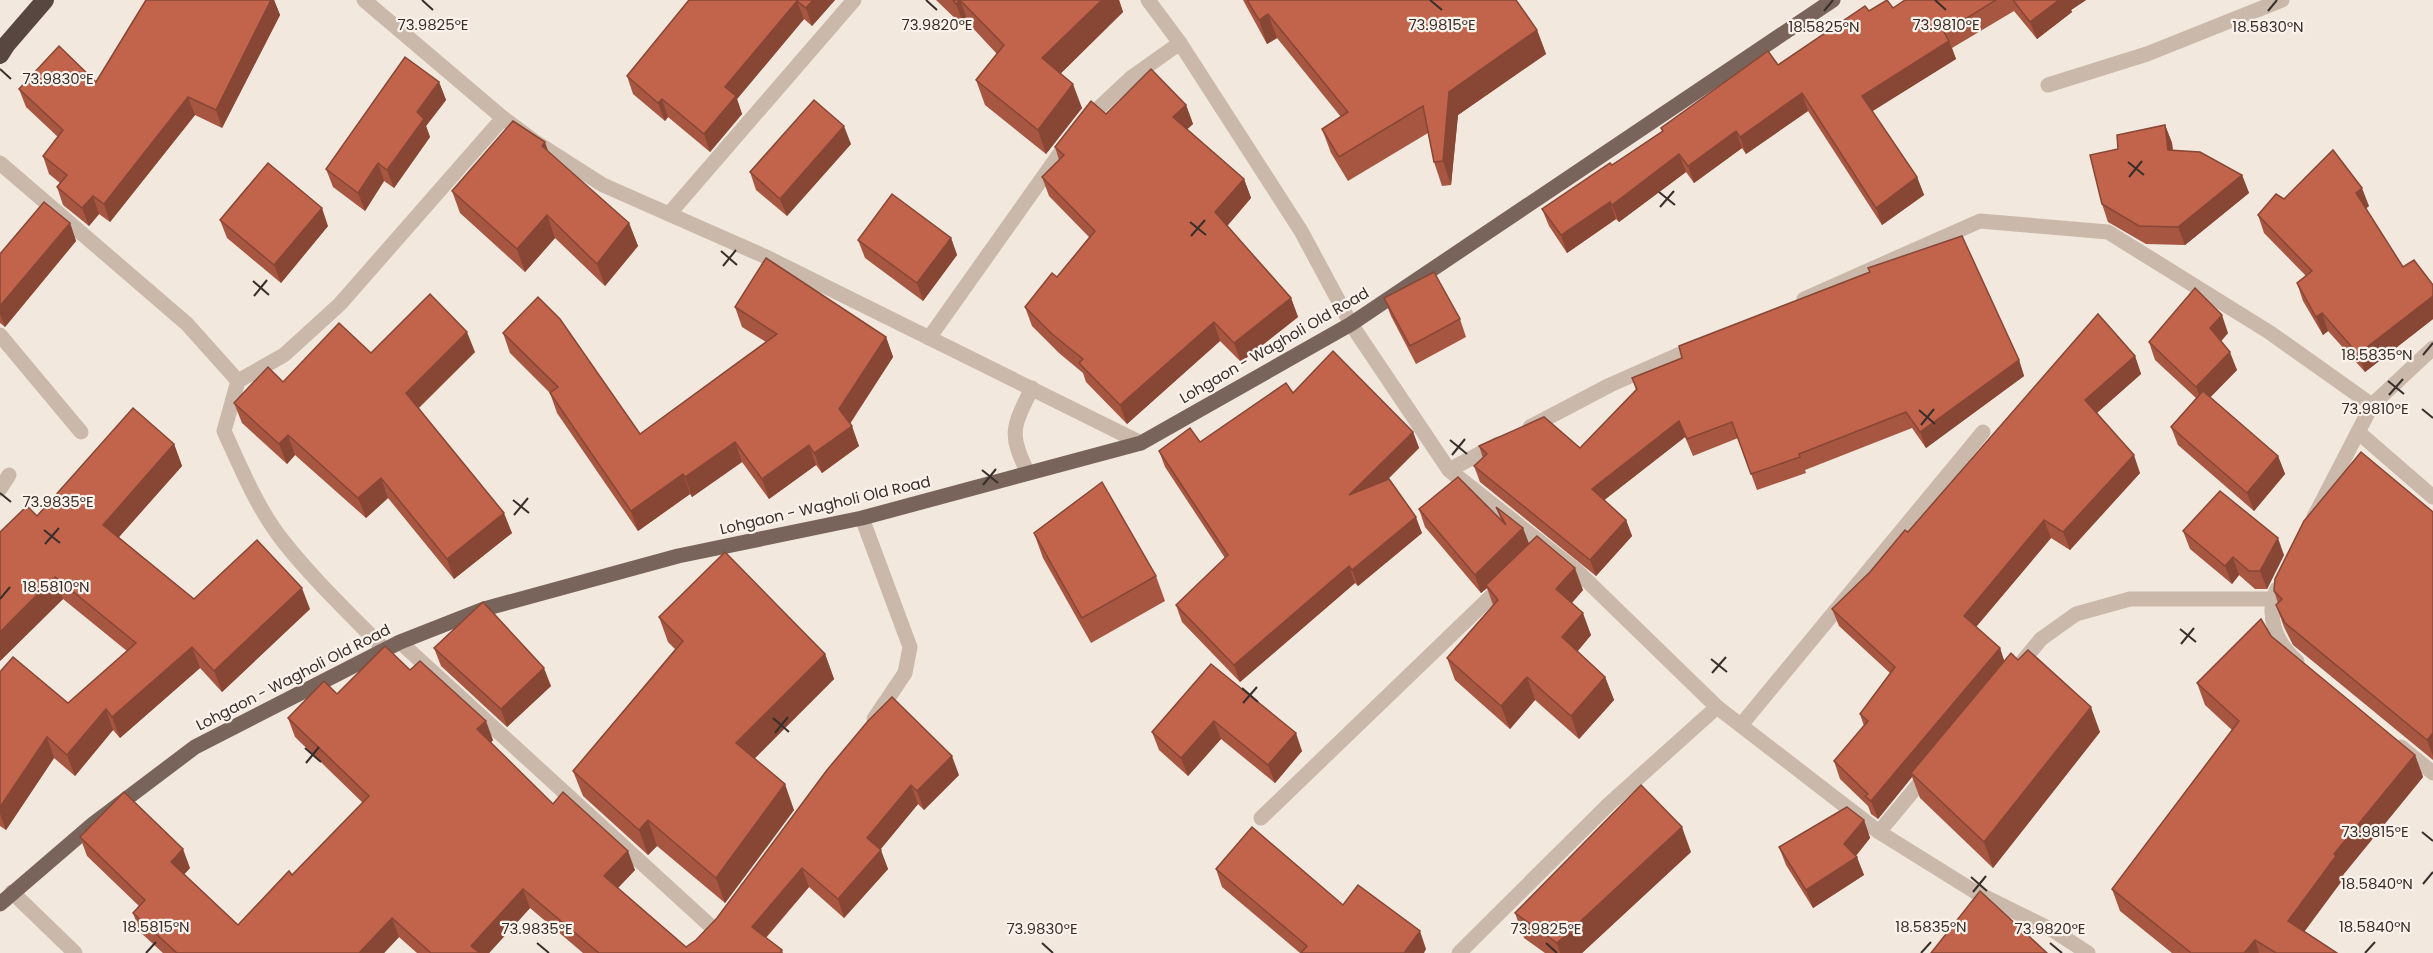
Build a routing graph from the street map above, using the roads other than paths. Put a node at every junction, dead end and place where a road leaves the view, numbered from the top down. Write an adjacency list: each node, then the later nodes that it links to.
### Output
1 (45, 0): 8 (highway)
2 (364, 0): 10 (street)
3 (854, 0): 12 (street)
4 (1148, 0): 7 (street)
5 (1833, 0): 14 (main road, Lohgaon - Wagholi Old Road)
6 (2282, 0): 9 (street)
7 (1180, 43): 14 (street); 16 (street)
8 (0, 55)
9 (2048, 86)
10 (503, 118): 12 (street); 19 (street)
11 (0, 163): 19 (street)
12 (669, 214): 16 (street)
13 (1795, 303): 21 (street)
14 (1351, 324): 25 (main road, Lohgaon - Wagholi Old Road); 26 (street)
15 (0, 335): 22 (street)
16 (929, 338): 20 (street)
17 (1708, 342): 26 (street)
18 (2433, 348): 21 (street)
19 (238, 381): 37 (street)
20 (1032, 388): 25 (street); 27 (street)
21 (2372, 405): 24 (street)
22 (81, 432)
23 (1983, 432): 41 (street)
24 (2358, 432): 30 (street); 32 (street)
25 (1141, 443): 27 (main road, Lohgaon - Wagholi Old Road)
26 (1449, 470): 40 (street)
27 (1028, 473): 31 (main road, Lohgaon - Wagholi Old Road)
28 (9, 475): 29 (street)
29 (0, 489)
30 (2433, 496)
31 (862, 518): 36 (main road, Lohgaon - Wagholi Old Road); 42 (street)
32 (2307, 531)
33 (1510, 578): 46 (street)
34 (2283, 579): 35 (street)
35 (2273, 599): 38 (street); 39 (street)
36 (400, 642): 37 (main road, Lohgaon - Wagholi Old Road); 50 (street)
37 (383, 648): 48 (main road, Lohgaon - Wagholi Old Road)
38 (2313, 674)
39 (2004, 683)
40 (1717, 707): 41 (street); 52 (street)
41 (1741, 725): 47 (street)
42 (864, 733)
43 (2387, 735): 45 (street)
44 (1938, 762): 47 (street)
45 (2433, 773)
46 (1261, 818)
47 (1879, 832): 53 (street)
48 (12, 892): 49 (main road, Lohgaon - Wagholi Old Road); 51 (street)
49 (0, 904)
50 (703, 946)
51 (75, 953)
52 (1459, 953)
53 (2088, 953)

